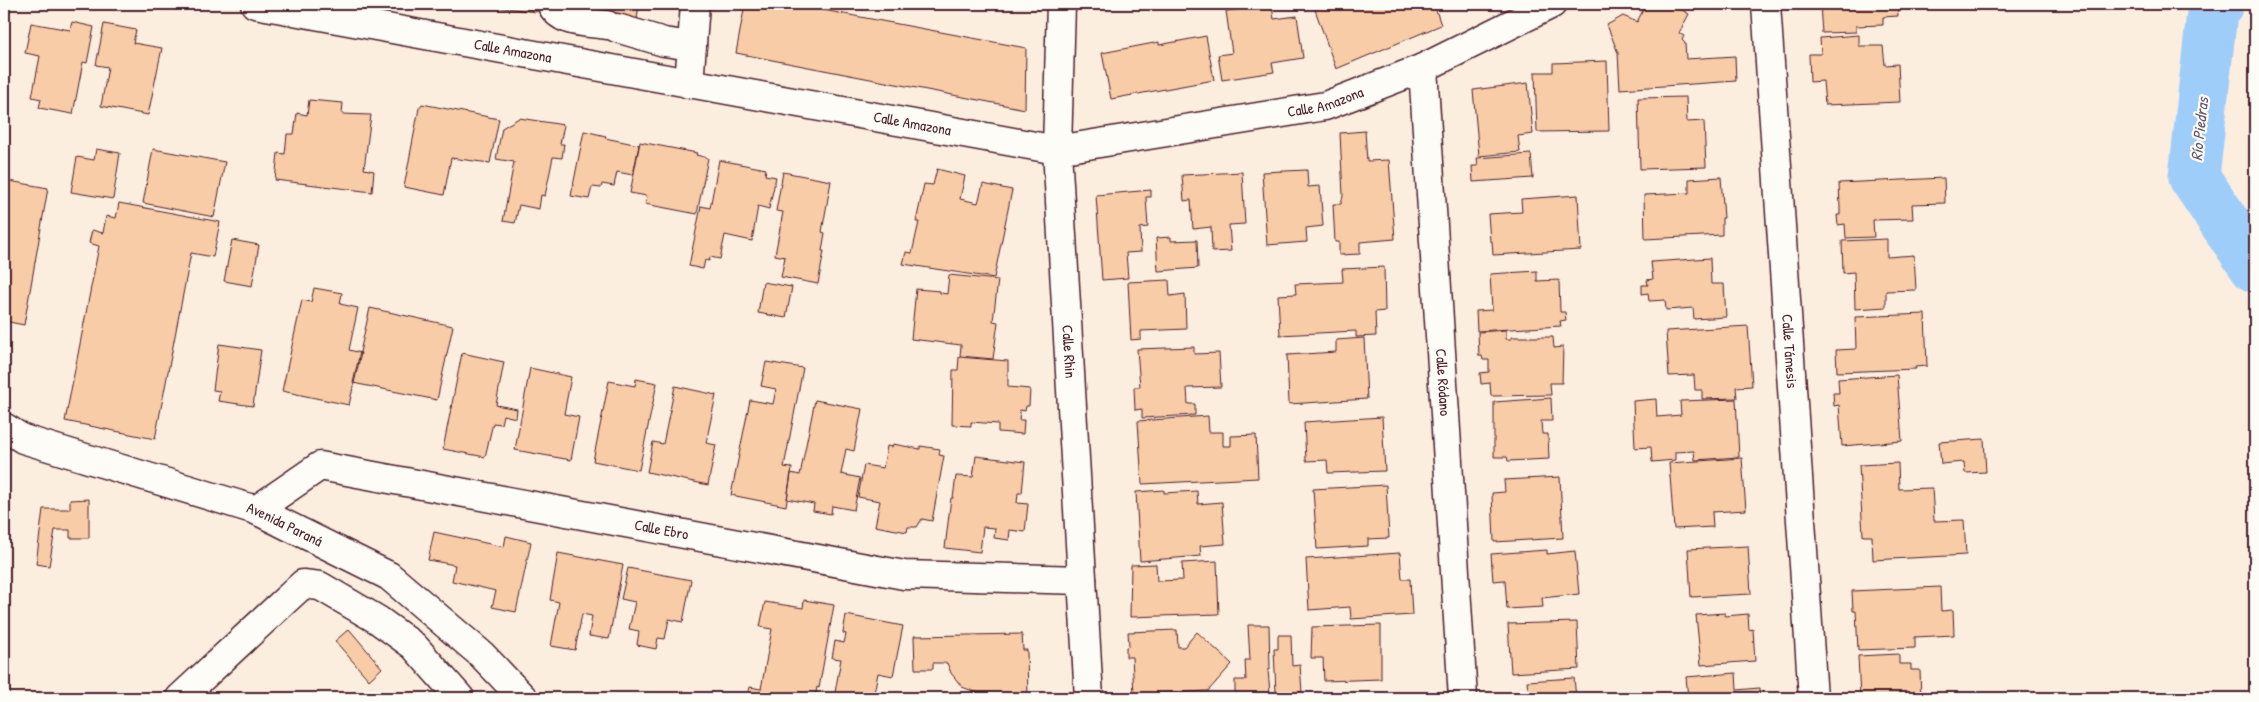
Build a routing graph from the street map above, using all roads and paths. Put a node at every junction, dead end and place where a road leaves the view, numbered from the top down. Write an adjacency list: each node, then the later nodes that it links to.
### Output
1 (255, 4): 7 (street, Calle Amazona)
2 (551, 4): 8 (street)
3 (695, 4): 8 (street)
4 (1061, 4): 11 (street, Calle Rhin)
5 (1552, 4): 9 (street, Calle Amazona)
6 (1766, 4): 20 (street, Calle Támesis)
7 (362, 13): 10 (street, Calle Amazona)
8 (692, 46): 10 (street)
9 (1423, 68): 11 (street, Calle Amazona); 19 (street, Calle Ródano)
10 (688, 84): 11 (street, Calle Amazona)
11 (1056, 150): 14 (street, Calle Rhin)
12 (4, 427): 13 (street, Avenida Paraná)
13 (256, 510): 14 (street, Calle Ebro); 17 (street, Avenida Paraná)
14 (1082, 580): 18 (street, Calle Rhin)
15 (180, 698): 16 (street)
16 (460, 698)
17 (523, 698)
18 (1089, 698)
19 (1463, 698)
20 (1813, 698)

